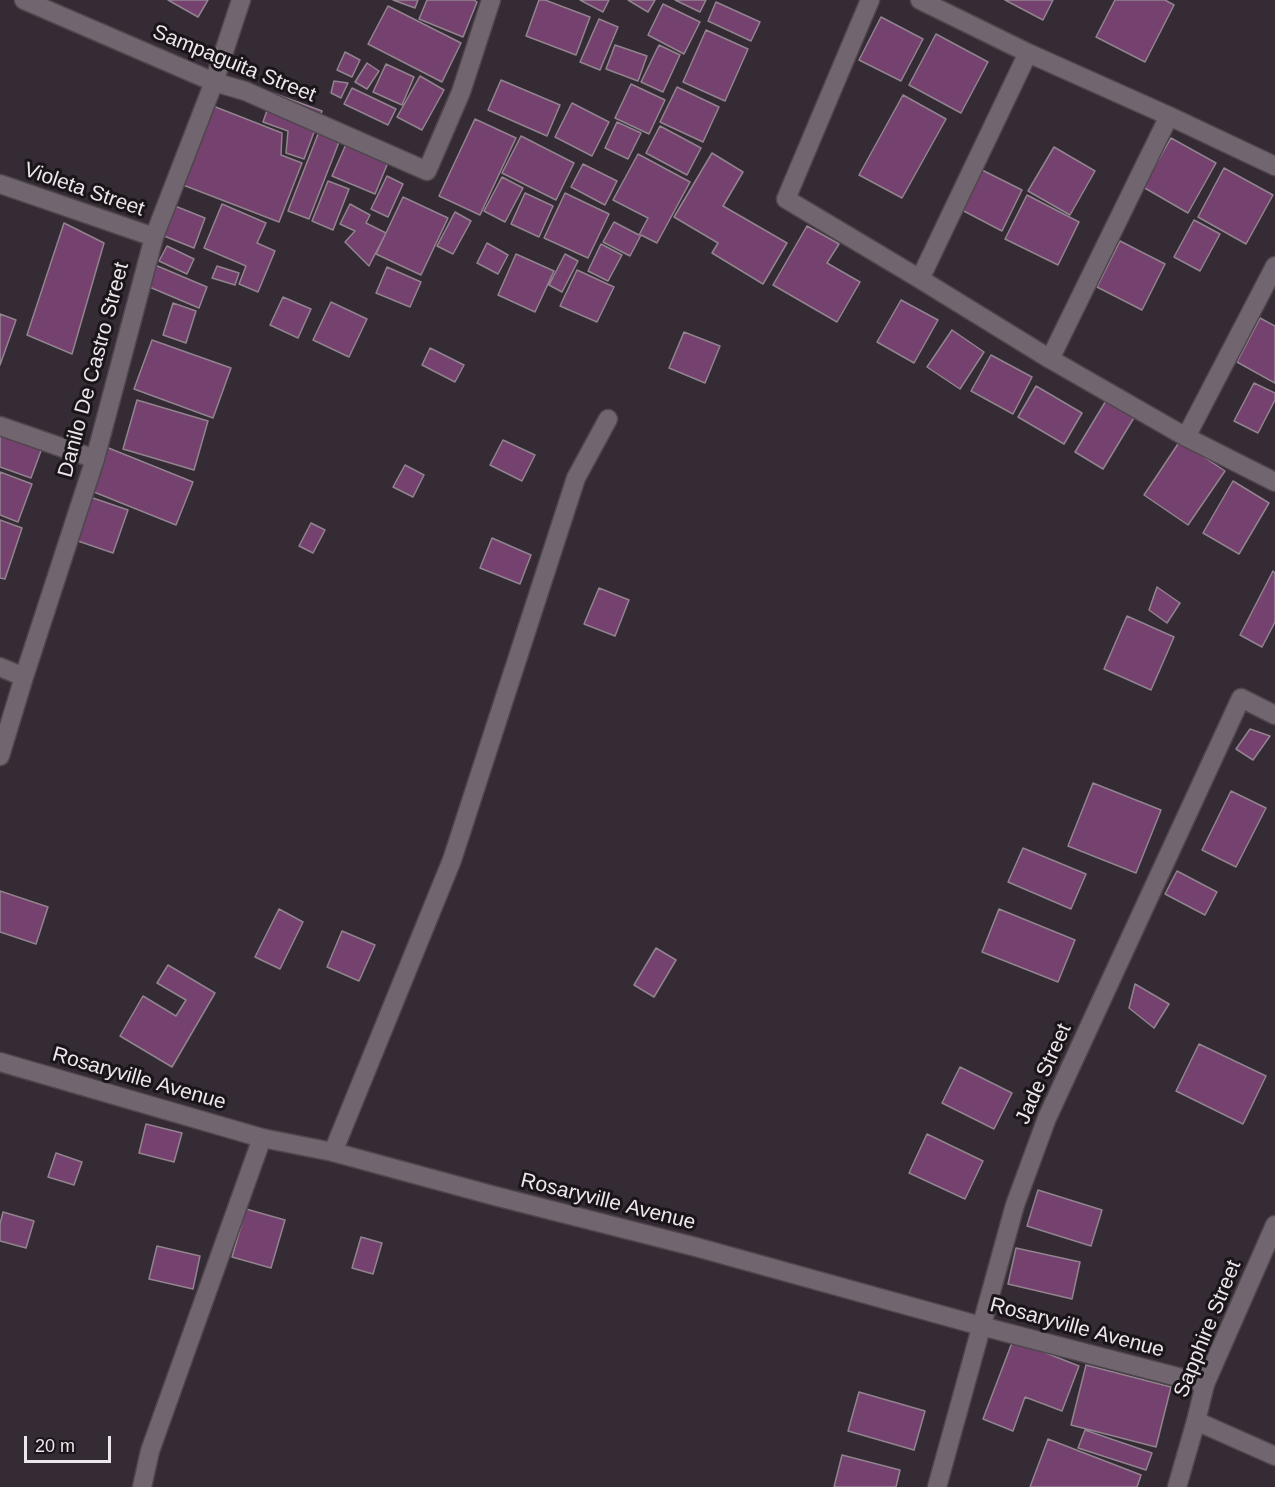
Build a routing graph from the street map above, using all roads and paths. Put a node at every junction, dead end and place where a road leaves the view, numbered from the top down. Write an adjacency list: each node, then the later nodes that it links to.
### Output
1 (24, 0): 7 (street, Sampaguita Street)
2 (241, 0): 7 (street, Danilo De Castro Street)
3 (491, 0): 7 (street, Sampaguita Street)
4 (870, 0): 13 (street)
5 (920, 0): 6 (street)
6 (1028, 53): 8 (street); 13 (street)
7 (214, 82): 11 (street, Danilo De Castro Street)
8 (1169, 116): 9 (street); 14 (street)
9 (1275, 166)
10 (0, 184): 11 (street, Violeta Street)
11 (154, 237): 18 (street, Danilo De Castro Street)
12 (1275, 266): 17 (street)
13 (920, 279): 14 (street)
14 (1050, 359): 17 (street)
15 (608, 419): 26 (street)
16 (0, 426): 18 (street)
17 (1186, 437): 19 (street)
18 (95, 459): 21 (street, Danilo De Castro Street)
19 (1275, 482)
20 (0, 667): 21 (street)
21 (24, 677): 23 (street, Danilo De Castro Street)
22 (1275, 716): 28 (street, Jade Street)
23 (0, 756)
24 (0, 1062): 25 (street, Rosaryville Avenue)
25 (262, 1138): 26 (street, Rosaryville Avenue); 32 (street)
26 (333, 1152): 28 (street, Rosaryville Avenue)
27 (1275, 1225): 29 (street, Sapphire Street)
28 (981, 1326): 29 (street, Rosaryville Avenue); 33 (street, Jade Street)
29 (1205, 1384): 30 (street, Sapphire Street)
30 (1196, 1421): 31 (street); 34 (street, Sapphire Street)
31 (1275, 1456)
32 (142, 1487)
33 (937, 1487)
34 (1177, 1487)

